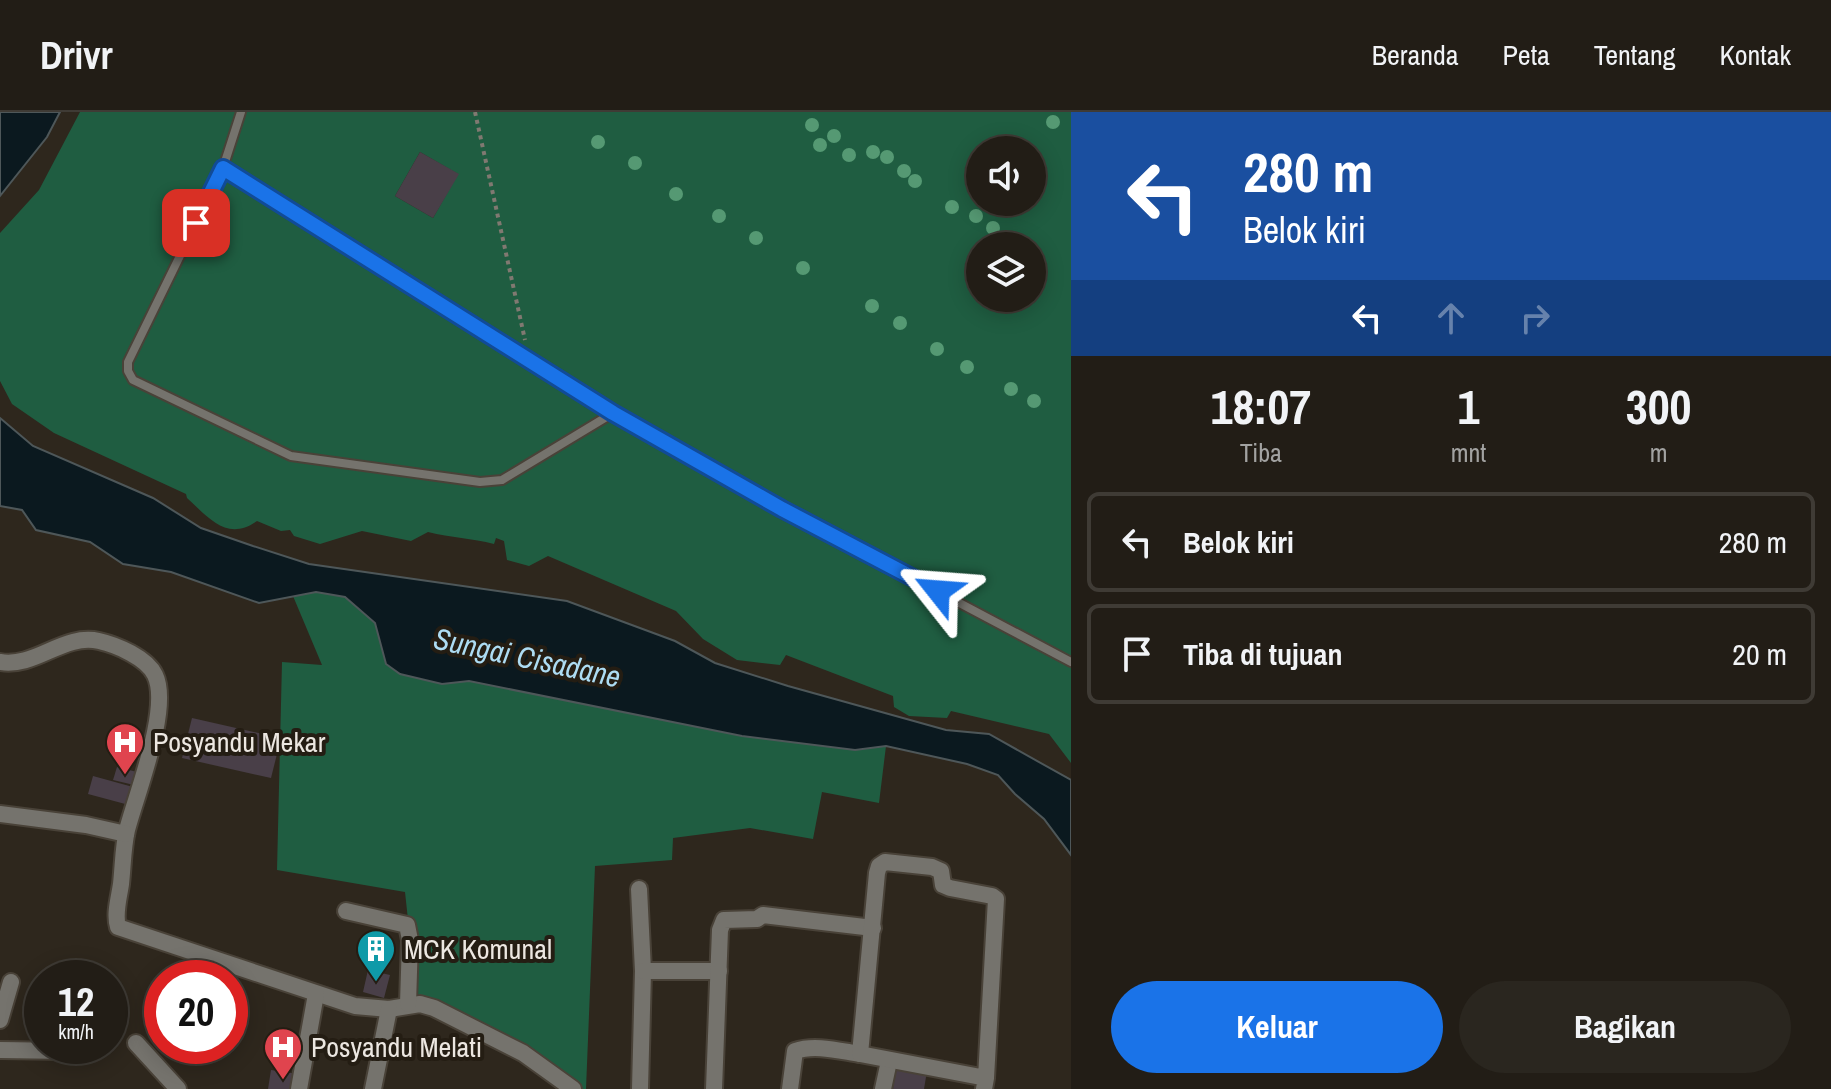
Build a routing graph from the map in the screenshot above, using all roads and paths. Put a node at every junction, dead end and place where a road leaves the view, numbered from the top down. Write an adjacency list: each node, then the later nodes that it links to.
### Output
1 (241, 112): 3 (lane)
2 (475, 112): 4 (path)
3 (223, 168): 4 (lane); 5 (lane)
4 (529, 360): 5 (lane)
5 (613, 413): 7 (lane)
6 (0, 662): 9 (street)
7 (1071, 662)
8 (0, 814): 9 (street)
9 (126, 834): 16 (street)
10 (639, 889): 13 (street)
11 (346, 911): 17 (street)
12 (873, 928): 14 (street); 23 (street); 25 (street)
13 (643, 971): 14 (street); 30 (street)
14 (719, 971): 31 (street)
15 (11, 982): 19 (street)
16 (316, 994): 18 (street); 27 (street)
17 (408, 1004): 18 (street); 29 (street)
18 (389, 1009): 28 (street)
19 (0, 1020)
20 (136, 1043): 26 (street)
21 (0, 1050): 22 (street)
22 (24, 1050)
23 (860, 1054): 24 (street); 32 (street)
24 (889, 1061): 25 (street); 33 (street)
25 (985, 1084)
26 (178, 1089)
27 (299, 1089)
28 (373, 1089)
29 (573, 1089)
30 (640, 1089)
31 (714, 1089)
32 (790, 1089)
33 (883, 1089)

